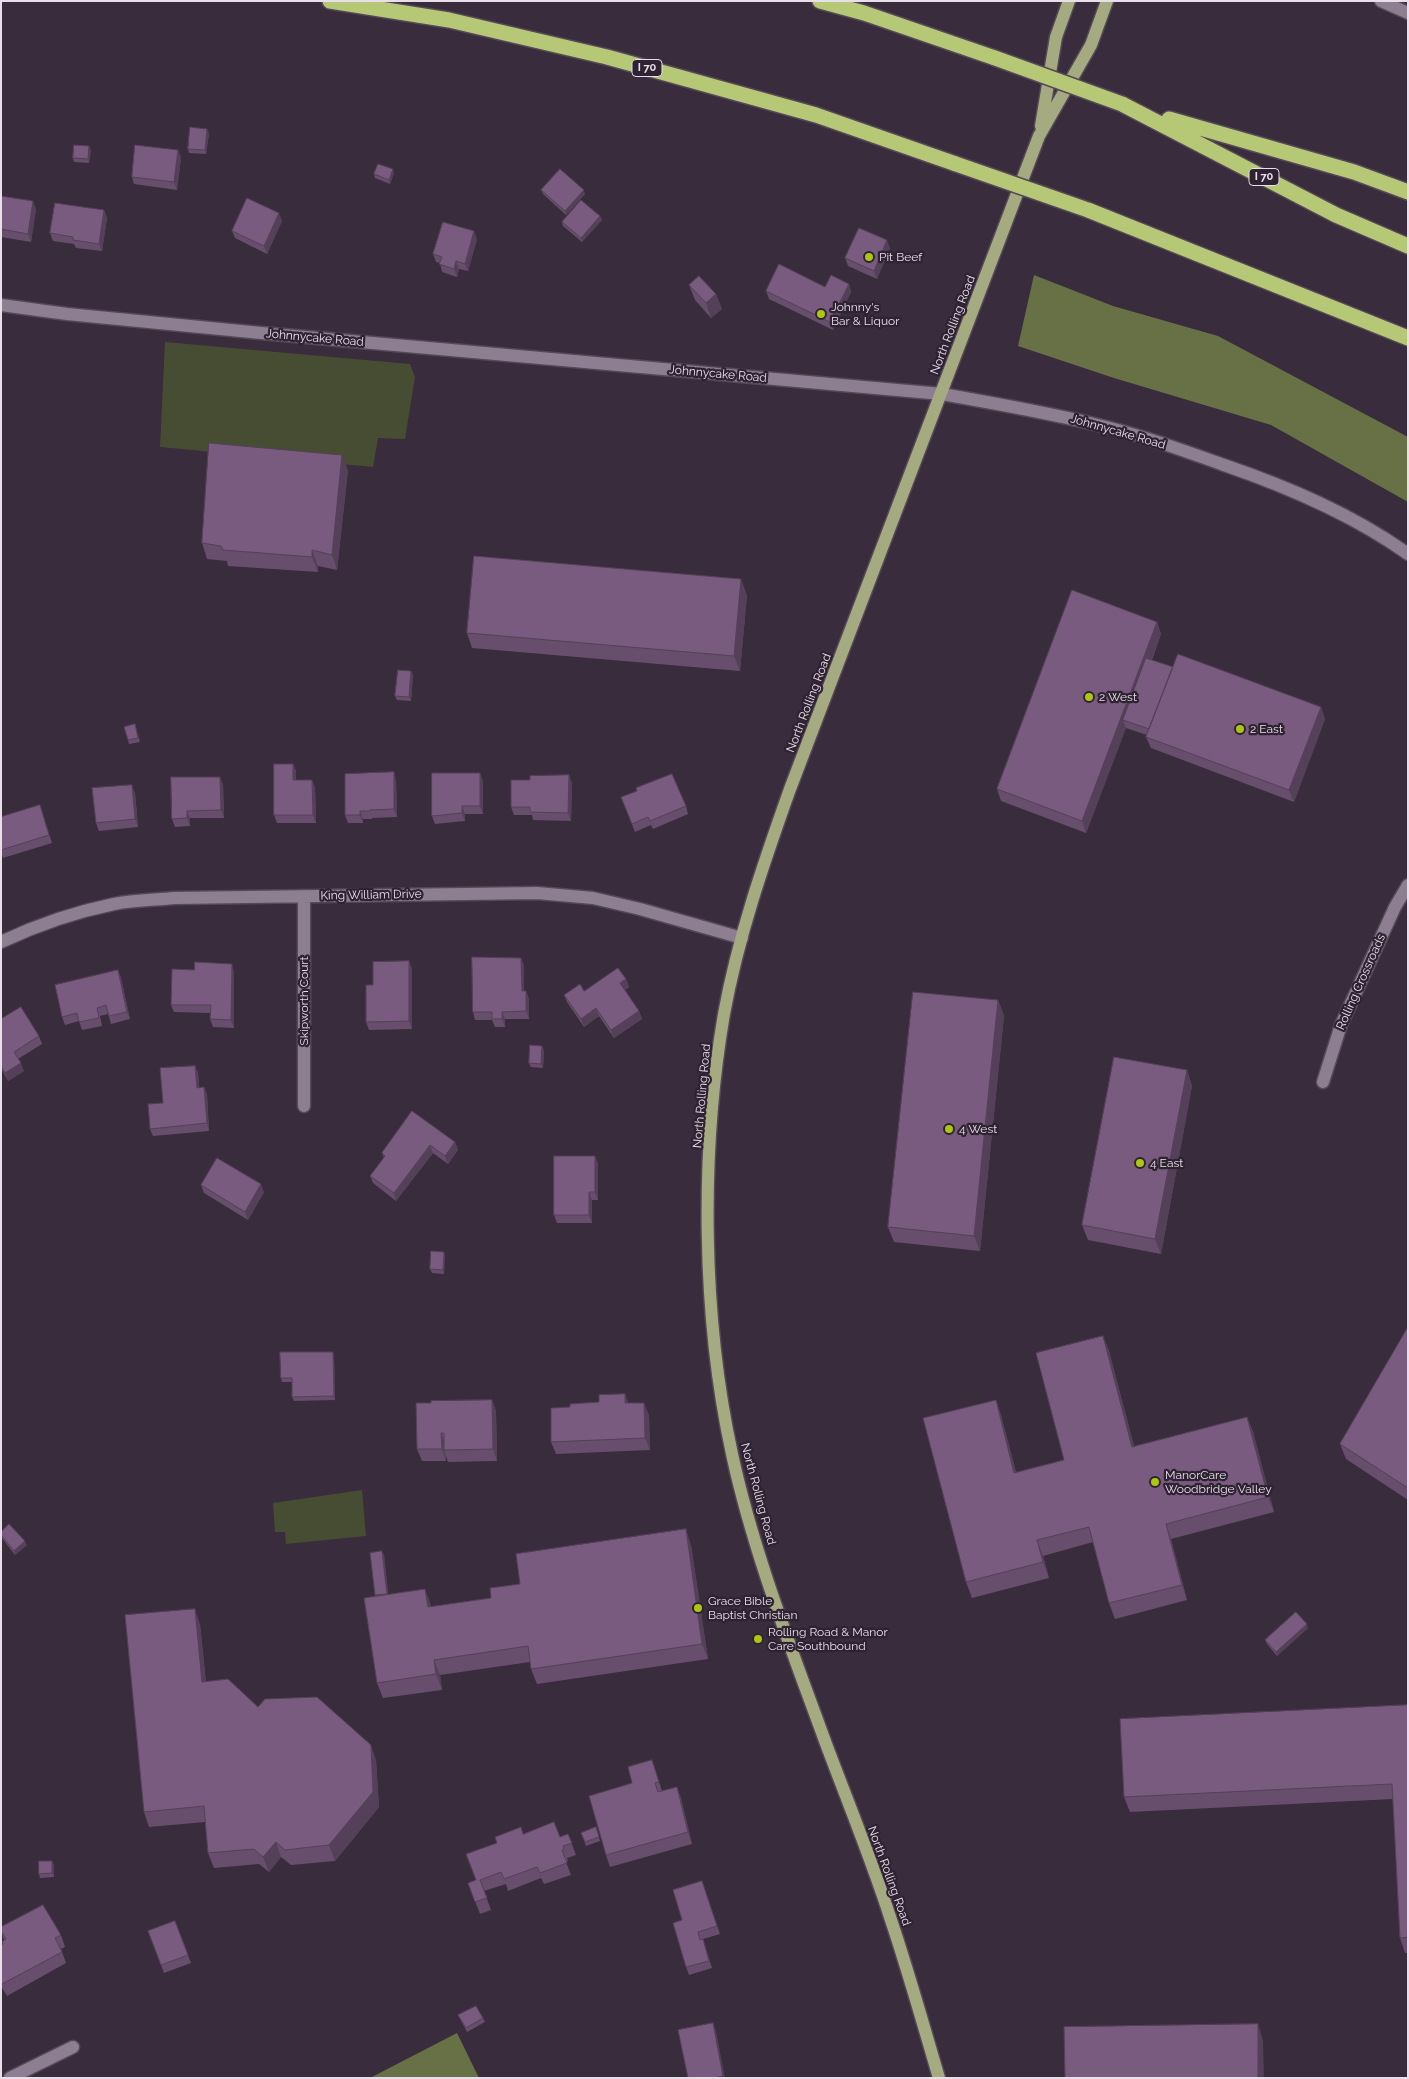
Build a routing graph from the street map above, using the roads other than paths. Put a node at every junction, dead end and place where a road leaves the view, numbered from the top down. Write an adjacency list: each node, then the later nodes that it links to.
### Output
1 (330, 1): 12 (highway, I 70, bridge)
2 (820, 1): 7 (highway, I 70, bridge)
3 (1069, 1): 8 (main road, North Rolling Road)
4 (1107, 1): 8 (main road, North Rolling Road)
5 (1381, 1): 6 (street)
6 (1408, 13)
7 (1122, 104): 9 (highway); 10 (highway, I 70)
8 (1039, 136): 15 (main road, North Rolling Road)
9 (1408, 192)
10 (1408, 246)
11 (1, 306): 15 (street, Johnnycake Road)
12 (1374, 324): 13 (highway, I 70); 14 (highway)
13 (1408, 338)
14 (1408, 344)
15 (942, 394): 16 (street, Johnnycake Road); 19 (main road, North Rolling Road)
16 (1408, 554)
17 (1408, 885): 21 (street, Rolling Crossroads)
18 (304, 896): 19 (street, King William Drive); 20 (street, King William Drive); 22 (street, Skipworth Court)
19 (742, 938): 25 (main road, North Rolling Road)
20 (1, 942)
21 (1323, 1082)
22 (304, 1106)
23 (73, 2047): 24 (street)
24 (10, 2078)
25 (939, 2078)

